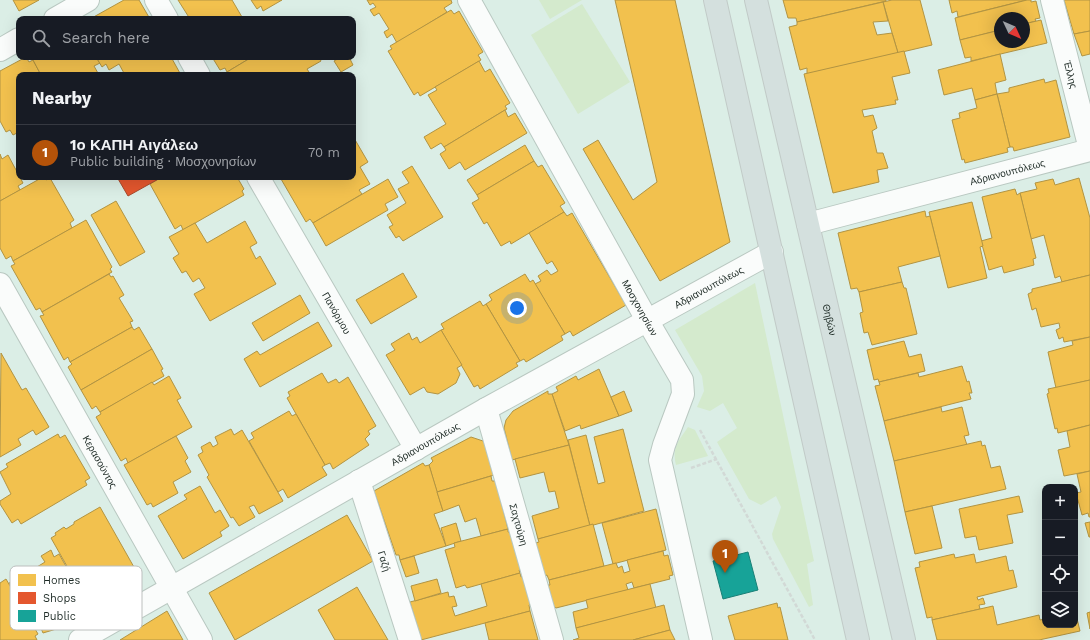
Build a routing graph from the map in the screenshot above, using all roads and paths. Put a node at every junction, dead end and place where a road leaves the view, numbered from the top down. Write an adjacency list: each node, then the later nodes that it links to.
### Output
1 (88, 0): 7 (street)
2 (156, 0): 8 (street)
3 (469, 0): 18 (street, Μοσχονησίων)
4 (715, 0): 16 (main road)
5 (756, 0): 15 (main road, Θηβών)
6 (1052, 0): 13 (street, Έλλης)
7 (60, 16)
8 (165, 16)
9 (16, 41): 10 (street)
10 (0, 50)
11 (191, 60): 12 (street)
12 (197, 72)
13 (1090, 149): 15 (street, Αδριανουπόλεως)
14 (260, 180): 21 (street, Πανόρμου)
15 (808, 224): 33 (main road, Θηβών)
16 (772, 252): 18 (street, Αδριανουπόλεως); 32 (main road)
17 (0, 284): 23 (street, Κερασούντος)
18 (646, 320): 19 (street, Μοσχονησίων); 20 (street, Αδριανουπόλεως)
19 (679, 405): 30 (street, Μοσχονησίων); 31 (path)
20 (486, 409): 21 (street, Αδριανουπόλεως); 29 (street, Σαχτούρη)
21 (416, 449): 22 (street, Αδριανουπόλεως)
22 (359, 481): 23 (street, Αδριανουπόλεως); 28 (street, Γαζή)
23 (172, 588): 24 (street, Αδριανουπόλεως); 27 (street, Κερασούντος)
24 (142, 605)
25 (98, 630): 26 (street, Αδριανουπόλεως)
26 (80, 640)
27 (201, 640)
28 (410, 640)
29 (552, 640)
30 (701, 640)
31 (815, 640)
32 (858, 640)
33 (904, 640)

